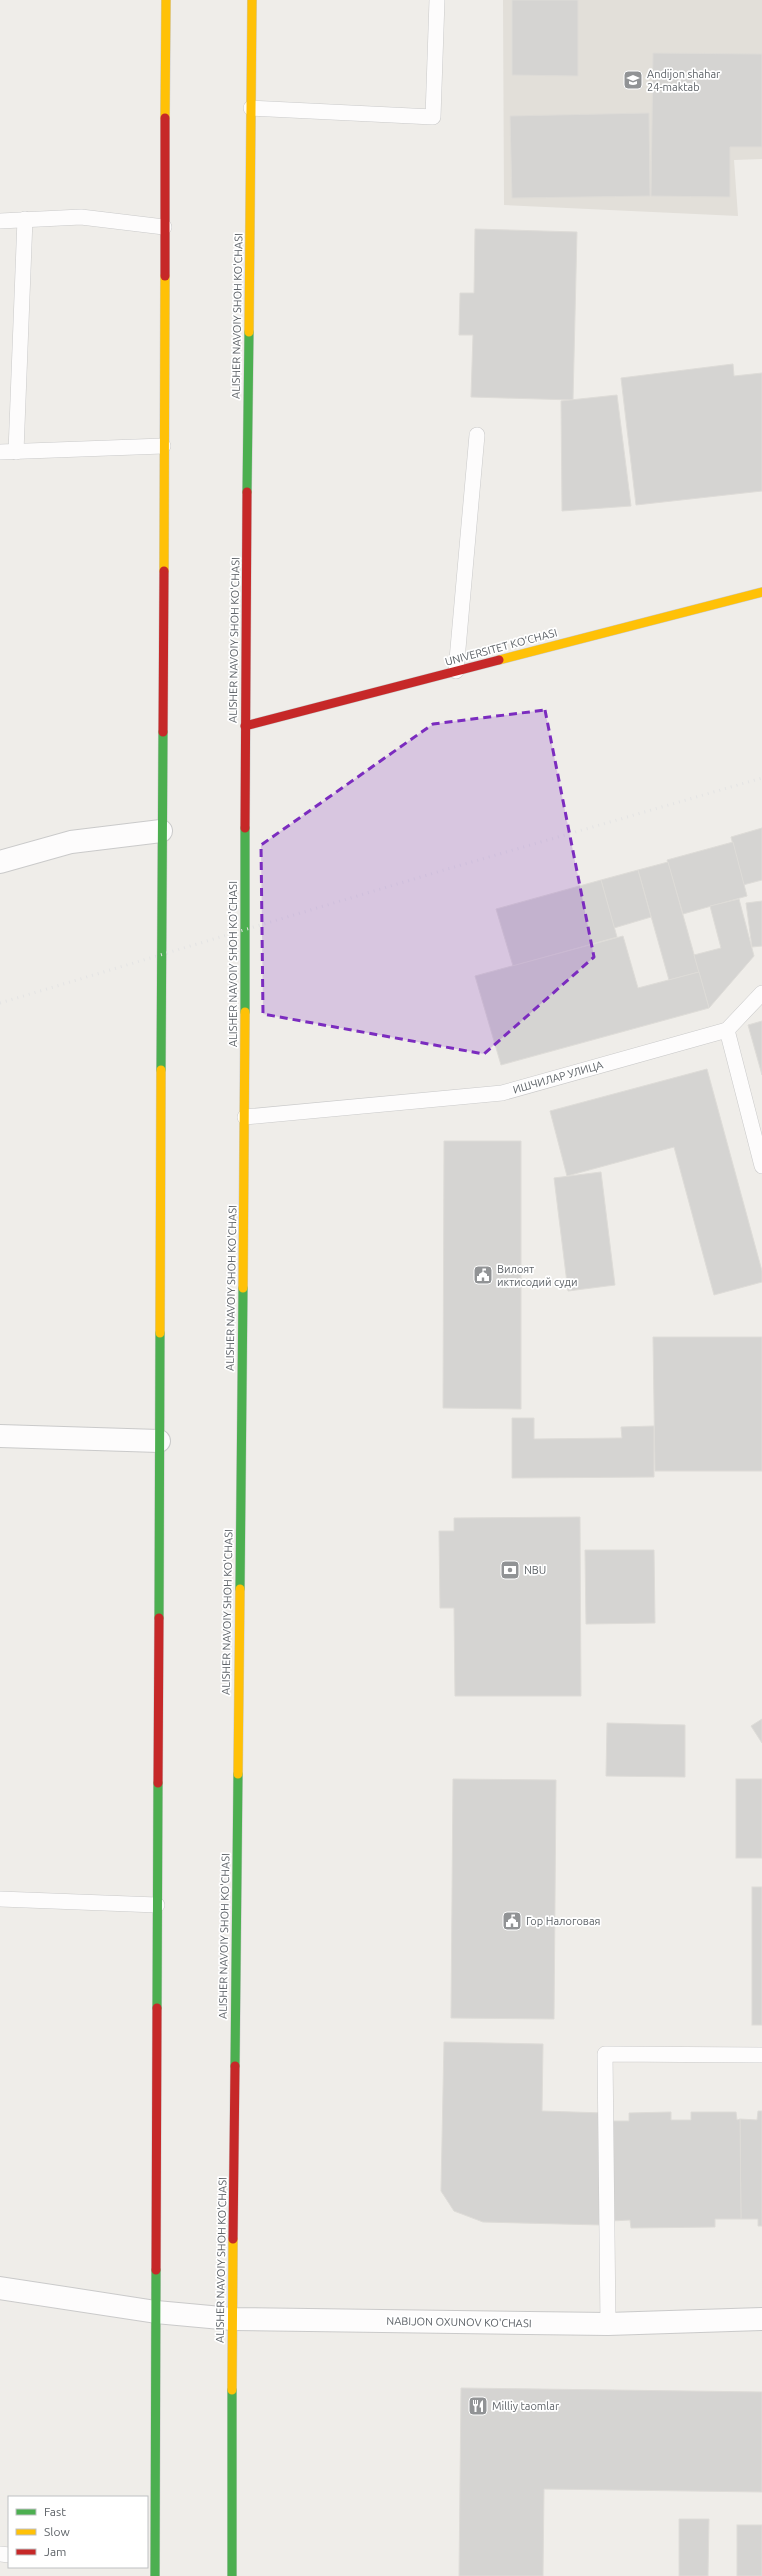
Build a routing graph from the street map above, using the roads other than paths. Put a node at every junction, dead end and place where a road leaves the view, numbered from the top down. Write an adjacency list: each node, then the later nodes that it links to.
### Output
1 (166, 0): 7 (main road)
2 (252, 0): 4 (main road, ALISHER NAVOIY SHOH KO'CHASI)
3 (437, 0): 4 (lane)
4 (251, 108): 14 (main road, ALISHER NAVOIY SHOH KO'CHASI)
5 (25, 219): 6 (lane); 7 (lane); 11 (lane)
6 (0, 220)
7 (164, 227): 9 (main road)
8 (477, 435): 13 (lane)
9 (163, 446): 11 (lane); 15 (main road)
10 (0, 452): 11 (lane)
11 (16, 452)
12 (762, 592): 13 (main road, UNIVERSITET KО‘CHASI)
13 (456, 671): 14 (main road, UNIVERSITET KО‘CHASI)
14 (245, 726): 19 (main road, ALISHER NAVOIY SHOH KO'CHASI)
15 (161, 831): 16 (street); 22 (main road)
16 (0, 862)
17 (762, 993): 18 (lane)
18 (727, 1030): 19 (lane, ИШЧИЛАР УЛИЦА); 20 (lane)
19 (245, 1118): 28 (main road, ALISHER NAVOIY SHOH KO'CHASI)
20 (762, 1166)
21 (0, 1436): 22 (street)
22 (159, 1441): 24 (main road)
23 (0, 1899): 24 (lane)
24 (157, 1905): 27 (main road)
25 (762, 2055): 30 (lane)
26 (0, 2288): 27 (street, NABIJON OXUNOV KO'CHASI)
27 (156, 2312): 28 (street, NABIJON OXUNOV KO'CHASI); 31 (main road)
28 (232, 2319): 30 (street, NABIJON OXUNOV KO'CHASI); 33 (main road, ALISHER NAVOIY SHOH KO'CHASI)
29 (762, 2319): 30 (street, NABIJON OXUNOV KO'CHASI)
30 (608, 2324)
31 (151, 2560): 32 (main road)
32 (155, 2576)
33 (232, 2576)

